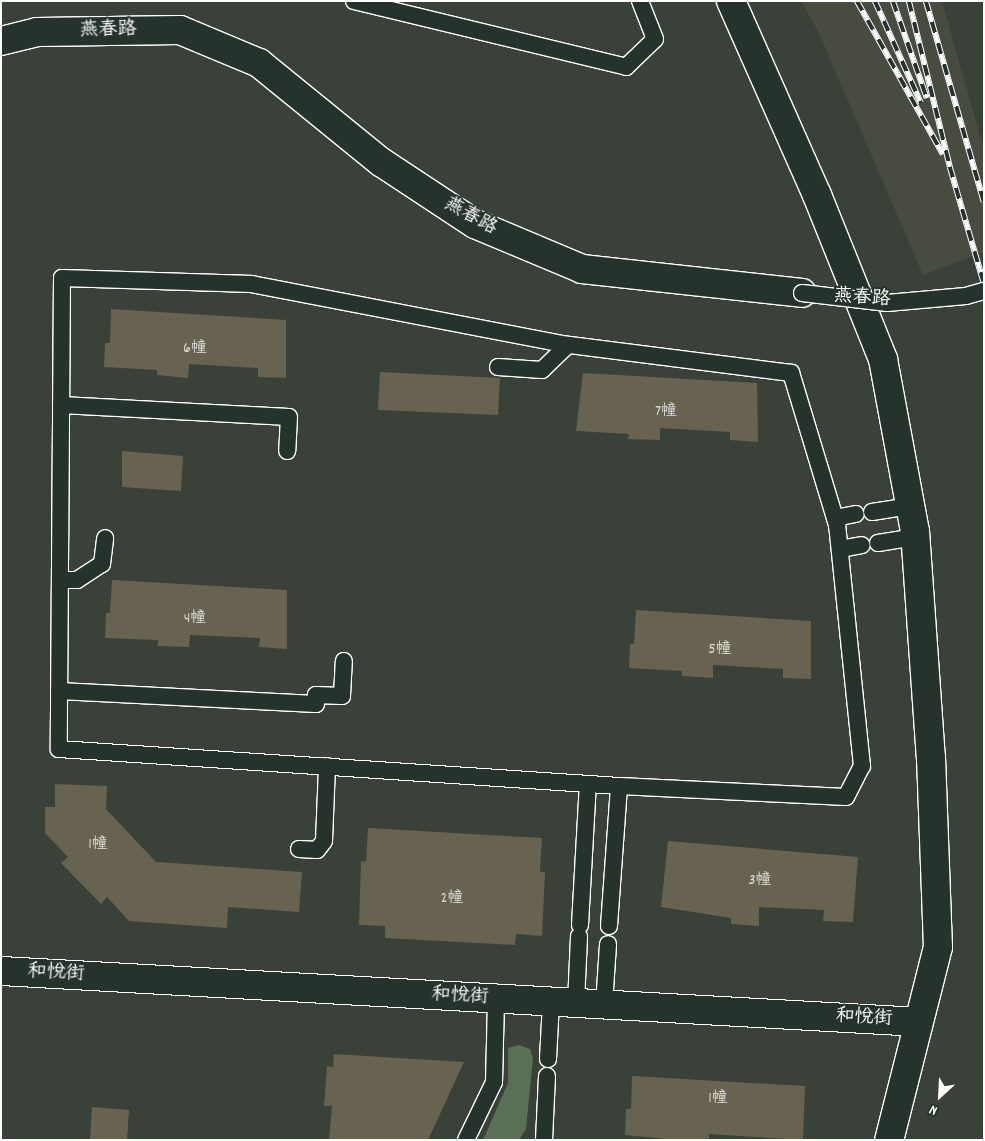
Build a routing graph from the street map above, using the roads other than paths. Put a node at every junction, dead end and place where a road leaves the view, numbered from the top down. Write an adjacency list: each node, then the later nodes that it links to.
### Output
1 (354, 1): 2 (lane)
2 (640, 1)
3 (731, 1): 11 (street)
4 (1, 41): 6 (street, 燕春路)
5 (984, 291): 6 (lane, 燕春路, bridge)
6 (802, 293)
7 (568, 344): 8 (lane); 9 (lane); 12 (lane)
8 (498, 367)
9 (61, 405): 10 (lane); 16 (lane)
10 (287, 451)
11 (910, 506): 12 (lane); 13 (street)
12 (835, 518): 15 (lane)
13 (915, 537): 15 (lane); 29 (street)
14 (105, 538): 16 (lane)
15 (840, 549): 21 (lane)
16 (60, 580): 18 (lane)
17 (344, 661): 18 (lane)
18 (59, 691): 19 (lane)
19 (327, 766): 20 (lane); 22 (lane)
20 (588, 784): 21 (lane); 27 (lane)
21 (618, 786): 23 (lane)
22 (299, 849)
23 (609, 926)
24 (608, 944): 28 (lane)
25 (1, 971): 26 (street, 和悦街)
26 (496, 999): 27 (street, 和悦街); 32 (lane)
27 (564, 1002): 28 (street, 和悦街); 30 (lane)
28 (604, 1005): 29 (street, 和悦街)
29 (919, 1022): 34 (street)
30 (548, 1059)
31 (547, 1076): 33 (lane)
32 (466, 1140)
33 (544, 1140)
34 (889, 1140)

